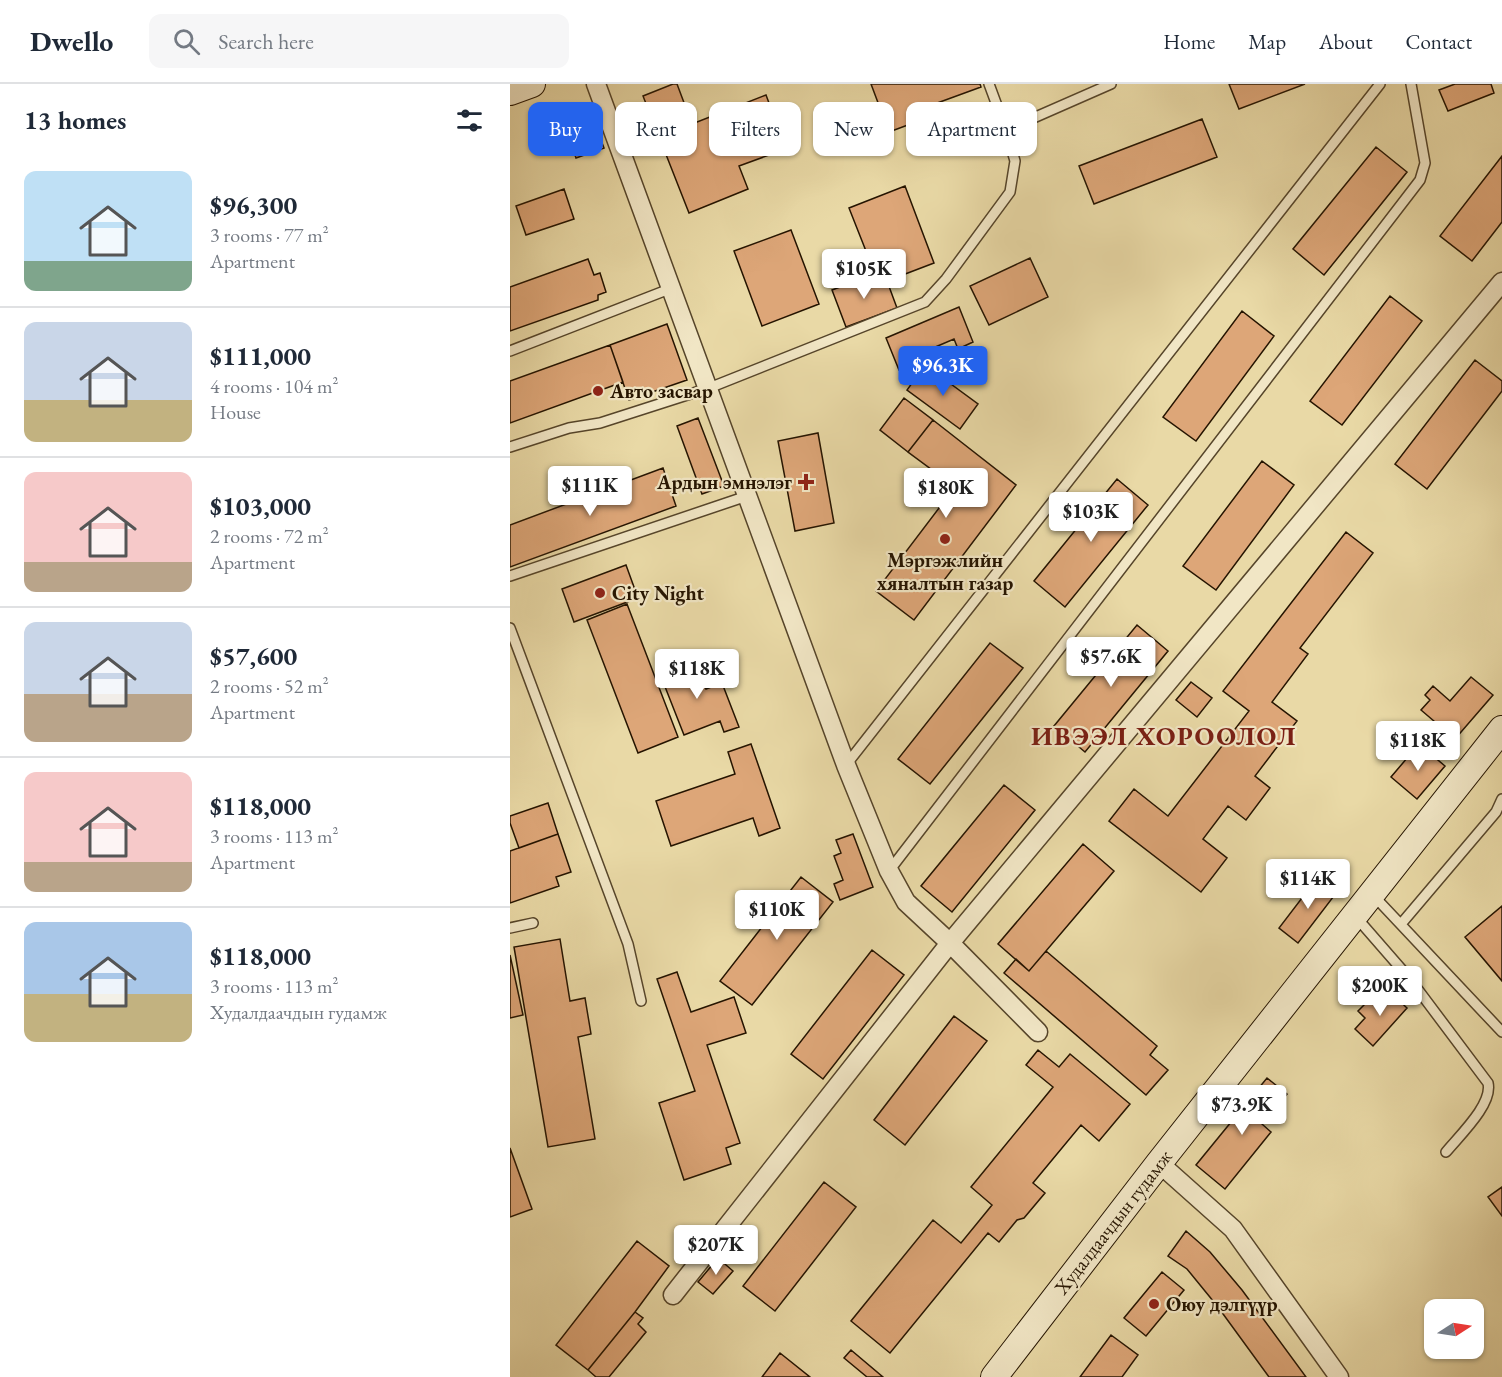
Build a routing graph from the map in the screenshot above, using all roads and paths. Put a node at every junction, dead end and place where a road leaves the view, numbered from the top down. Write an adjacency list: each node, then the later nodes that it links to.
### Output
1 (532, 84): 7 (main road)
2 (596, 84): 12 (street)
3 (989, 84): 8 (lane)
4 (1110, 84): 9 (lane)
5 (1380, 84): 20 (lane)
6 (1411, 84): 22 (lane)
7 (510, 92)
8 (996, 102)
9 (1037, 116)
10 (1014, 156): 14 (lane)
11 (1502, 282): 28 (street)
12 (672, 288): 13 (lane); 14 (street)
13 (510, 351)
14 (709, 388): 15 (lane); 16 (street)
15 (510, 447)
16 (747, 496): 17 (lane); 20 (street)
17 (510, 576)
18 (510, 628): 29 (lane)
19 (1502, 729): 23 (main road, Худалдаачдын гудамж)
20 (846, 765): 22 (street)
21 (1502, 799): 26 (lane)
22 (889, 871): 28 (street)
23 (1372, 894): 24 (main road, Худалдаачдын гудамж); 26 (lane)
24 (1355, 915): 32 (lane); 33 (main road, Худалдаачдын гудамж)
25 (533, 923): 27 (lane)
26 (1401, 924): 31 (lane)
27 (510, 928)
28 (950, 943): 30 (street); 34 (street)
29 (641, 1001)
30 (1038, 1032)
31 (1502, 1032)
32 (1446, 1152)
33 (1159, 1163): 35 (main road, Худалдаачдын гудамж); 36 (street)
34 (673, 1295)
35 (994, 1377)
36 (1339, 1377)

